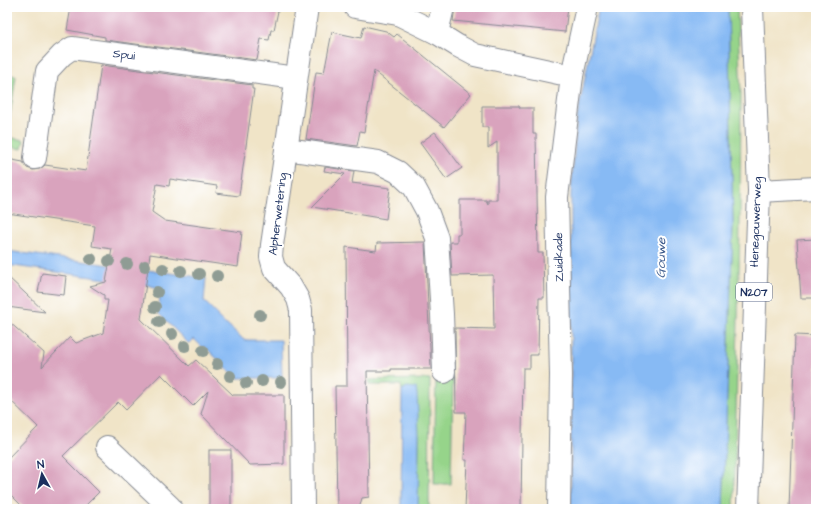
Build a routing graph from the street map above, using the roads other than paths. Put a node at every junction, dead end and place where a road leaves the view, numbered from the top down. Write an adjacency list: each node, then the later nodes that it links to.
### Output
1 (307, 7): 8 (street, Alpherwetering)
2 (355, 7): 6 (street)
3 (443, 7): 6 (street)
4 (587, 7): 7 (street, Zuidkade)
5 (752, 7): 12 (street, Henegouwerweg / N207)
6 (437, 33): 7 (street)
7 (572, 76): 17 (street, Zuidkade)
8 (296, 78): 9 (street, Alpherwetering); 10 (street, Spui)
9 (286, 149): 13 (street); 16 (street, Alpherwetering)
10 (35, 158)
11 (816, 188): 12 (street)
12 (758, 191): 18 (street, Henegouwerweg / N207)
13 (444, 372)
14 (107, 447): 15 (street)
15 (170, 509)
16 (303, 509)
17 (559, 509)
18 (748, 509)

